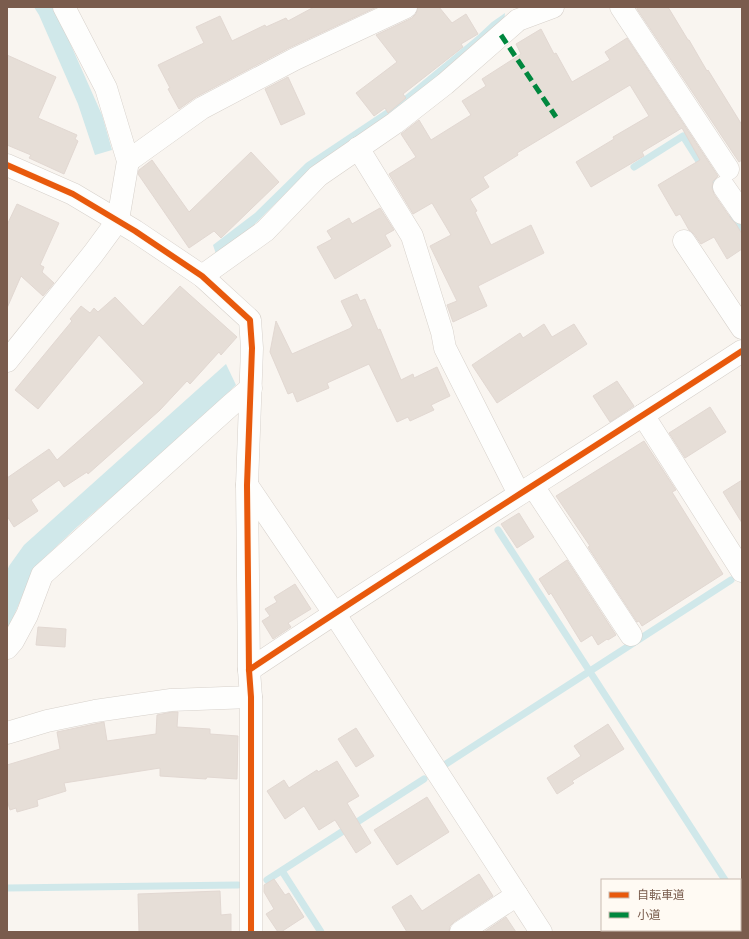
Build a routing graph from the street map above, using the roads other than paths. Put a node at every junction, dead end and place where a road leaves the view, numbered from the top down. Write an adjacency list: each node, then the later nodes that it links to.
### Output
1 (64, 7): 8 (street)
2 (406, 7): 6 (street)
3 (553, 7): 5 (street)
4 (621, 7): 10 (street)
5 (515, 13): 7 (street)
6 (371, 15): 8 (street)
7 (358, 148): 13 (street); 20 (street)
8 (128, 161): 11 (street)
9 (7, 165): 11 (street)
10 (742, 213)
11 (118, 220): 13 (street); 16 (street)
12 (684, 241): 14 (street)
13 (202, 276): 17 (street)
14 (742, 328)
15 (742, 351): 18 (street)
16 (7, 361)
17 (251, 388): 19 (street); 24 (street)
18 (643, 415): 20 (street); 21 (street)
19 (247, 486): 22 (street); 25 (street)
20 (526, 490): 22 (street); 23 (street)
21 (742, 571)
22 (334, 613): 25 (street); 28 (street)
23 (631, 635)
24 (7, 648)
25 (249, 670): 26 (street)
26 (251, 697): 27 (street); 29 (street)
27 (7, 733)
28 (517, 896): 30 (street); 31 (street)
29 (251, 932)
30 (461, 932)
31 (541, 932)

